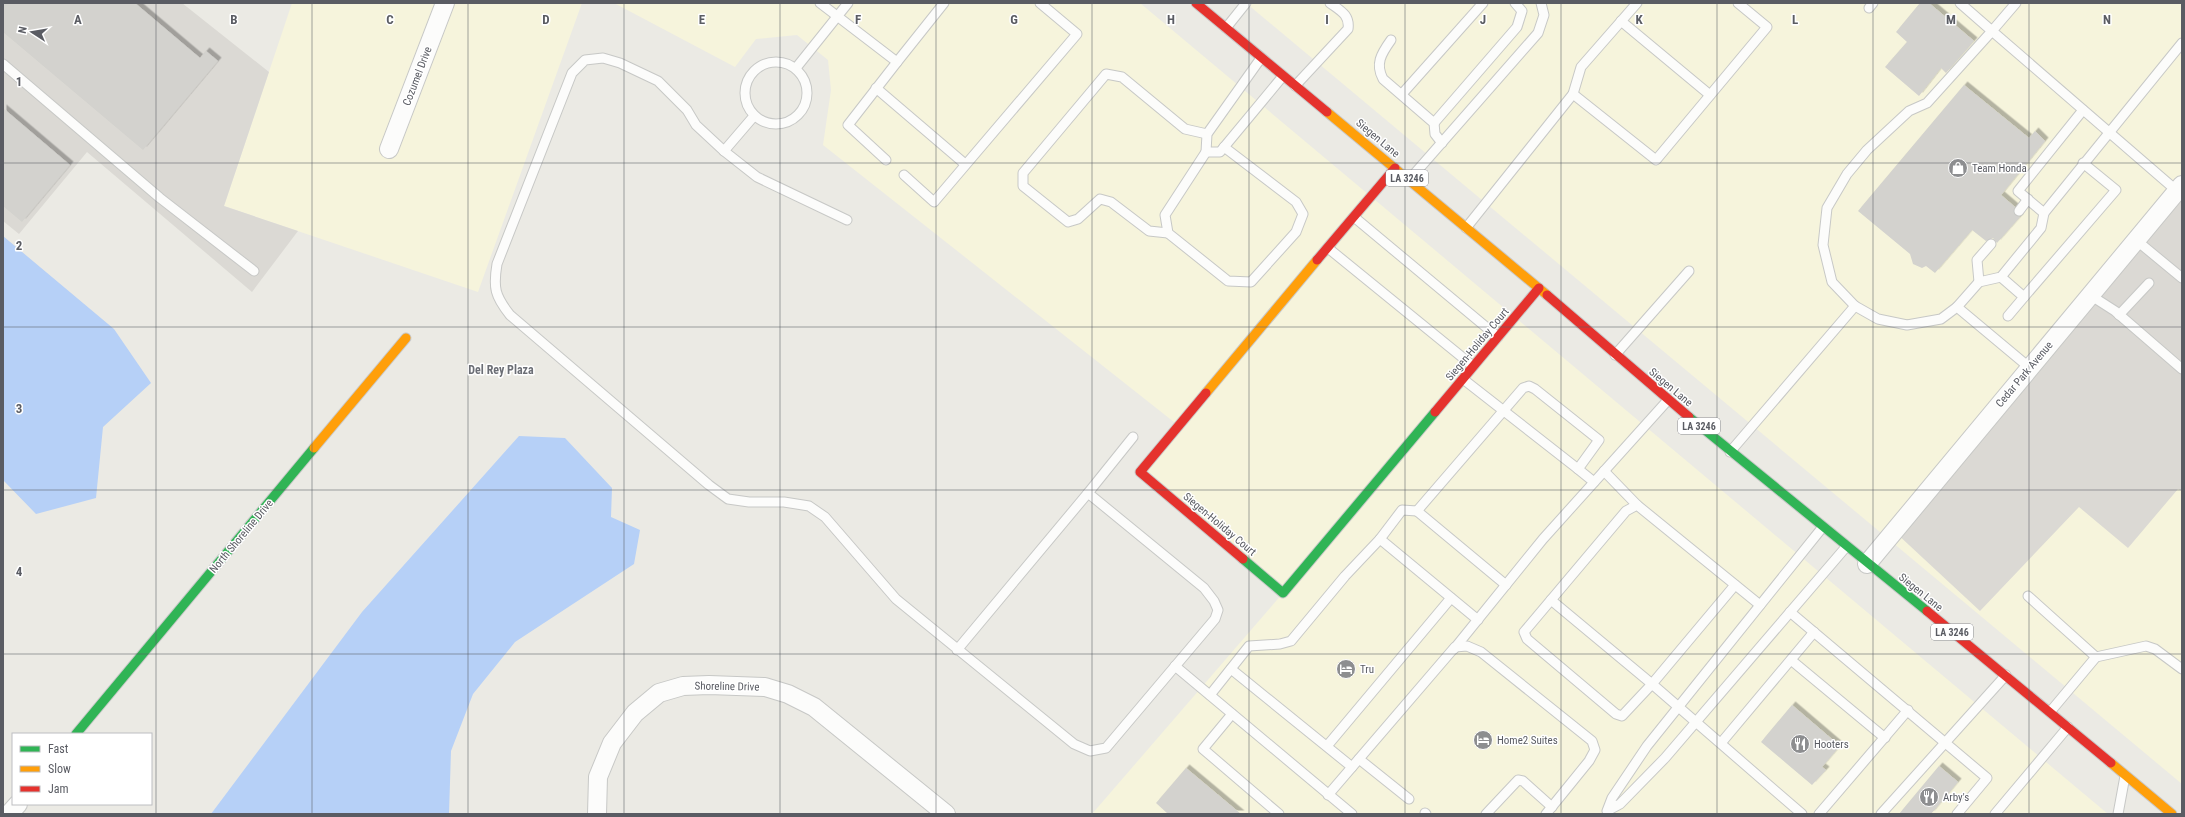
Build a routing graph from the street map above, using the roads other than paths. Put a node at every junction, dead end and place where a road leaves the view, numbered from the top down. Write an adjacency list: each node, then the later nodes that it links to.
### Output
1 (445, 3): 39 (street, Cozumel Drive)
2 (820, 3): 16 (lane)
3 (848, 3): 16 (lane)
4 (944, 3): 23 (lane)
5 (1040, 3): 44 (lane)
6 (1196, 3): 18 (street, Siegen Lane / LA 3246)
7 (1246, 3): 18 (lane)
8 (1330, 3): 27 (lane)
9 (1483, 3): 29 (lane)
10 (1515, 3): 34 (lane)
11 (1541, 3): 37 (lane)
12 (1637, 3): 17 (lane)
13 (1738, 3): 31 (lane)
14 (1960, 3): 19 (lane)
15 (2016, 3): 19 (lane)
16 (837, 17): 23 (lane); 25 (lane)
17 (1621, 21): 30 (lane); 31 (lane)
18 (1226, 28): 22 (street, Siegen Lane / LA 3246)
19 (1992, 31): 32 (lane); 68 (lane)
20 (1391, 40): 29 (lane)
21 (2182, 43): 35 (lane)
22 (1261, 58): 26 (street, Siegen Lane / LA 3246); 36 (lane)
23 (897, 62): 28 (lane)
24 (3, 64): 59 (lane)
25 (796, 68): 33 (lane); 33 (lane)
26 (1283, 76): 27 (street, Siegen Lane / LA 3246); 38 (lane)
27 (1295, 86): 45 (street, Siegen Lane / LA 3246)
28 (876, 88): 42 (lane); 44 (lane)
29 (1402, 94): 34 (lane)
30 (1574, 94): 31 (lane); 54 (lane)
31 (1710, 95)
32 (2083, 110): 35 (lane); 49 (lane)
33 (754, 116): 40 (lane)
34 (1434, 123): 37 (lane)
35 (2108, 132): 43 (lane); 48 (lane)
36 (1207, 134): 41 (lane); 55 (lane)
37 (1442, 142): 47 (lane)
38 (1224, 147): 41 (lane); 55 (lane)
39 (389, 149)
40 (724, 151): 53 (lane); 103 (lane)
41 (1206, 152): 55 (lane)
42 (886, 160)
43 (2083, 163): 51 (lane); 67 (lane)
44 (964, 164): 46 (lane)
45 (1395, 168): 47 (street, Siegen Lane / LA 3246); 52 (street, Siegen-Holiday Court)
46 (904, 176)
47 (1409, 180): 54 (street, Siegen Lane / LA 3246)
48 (2180, 188): 56 (street, Cedar Park Avenue)
49 (2028, 200): 50 (lane); 51 (lane)
50 (2019, 211)
51 (2044, 212): 61 (lane)
52 (1354, 217): 58 (street, Siegen-Holiday Court); 72 (lane)
53 (847, 220)
54 (1466, 228): 65 (street, Siegen Lane / LA 3246)
55 (1168, 233)
56 (2136, 240): 62 (lane); 66 (street, Cedar Park Avenue)
57 (1991, 244): 63 (lane)
58 (1328, 248): 75 (lane); 78 (street, Siegen-Holiday Court)
59 (254, 271)
60 (1689, 271): 74 (lane)
61 (2001, 277): 63 (lane); 67 (lane)
62 (2182, 278)
63 (1979, 282): 69 (lane)
64 (2148, 283): 70 (lane)
65 (1539, 288): 72 (street, Siegen-Holiday Court); 74 (street, Siegen Lane / LA 3246)
66 (2090, 295): 70 (lane); 76 (street, Cedar Park Avenue)
67 (2024, 297): 71 (lane)
68 (1855, 306): 69 (lane); 82 (lane)
69 (1957, 307): 76 (lane)
70 (2119, 315): 77 (lane)
71 (2008, 316)
72 (1498, 337): 75 (street, Siegen-Holiday Court)
73 (406, 338): 118 (street, North Shoreline Drive)
74 (1615, 355): 79 (street, Siegen Lane / LA 3246)
75 (1473, 366): 78 (street, Siegen-Holiday Court)
76 (2030, 368): 92 (street, Cedar Park Avenue)
77 (2182, 369)
78 (1462, 379): 80 (lane)
79 (1668, 400): 82 (street, Siegen Lane / LA 3246); 84 (lane)
80 (1502, 410): 83 (lane); 83 (lane); 88 (lane)
81 (1134, 437): 86 (lane)
82 (1730, 452): 89 (street, Siegen Lane / LA 3246)
83 (1578, 469): 85 (lane)
84 (1604, 471): 85 (lane); 87 (lane)
85 (1594, 482): 93 (lane)
86 (1088, 493): 103 (lane); 106 (lane)
87 (1637, 505): 94 (lane); 97 (lane)
88 (1417, 510): 90 (lane); 93 (lane)
89 (1822, 528): 91 (street, Siegen Lane / LA 3246); 98 (lane)
90 (1380, 538): 96 (lane); 107 (lane)
91 (1846, 547): 92 (street, Siegen Lane / LA 3246); 99 (lane)
92 (1867, 564): 109 (street, Siegen Lane / LA 3246)
93 (1506, 585): 100 (lane)
94 (1736, 585): 98 (lane); 110 (lane)
95 (2028, 596): 104 (lane)
96 (1451, 598): 100 (lane); 122 (lane)
97 (1551, 600): 110 (lane); 110 (lane)
98 (1760, 605): 112 (lane)
99 (1790, 612): 101 (lane); 116 (lane)
100 (1478, 620): 102 (lane)
101 (1814, 632): 105 (lane); 113 (lane)
102 (1453, 649): 123 (lane); 129 (lane)
103 (957, 650): 106 (lane)
104 (2096, 657): 108 (lane); 114 (lane)
105 (1791, 660): 119 (lane); 121 (lane)
106 (1175, 666): 111 (lane)
107 (1231, 669): 111 (lane); 122 (lane)
108 (2182, 669)
109 (2006, 675): 114 (street, Siegen Lane / LA 3246); 120 (lane)
110 (1652, 684): 112 (lane)
111 (1210, 695): 115 (lane)
112 (1679, 706): 116 (lane); 131 (lane)
113 (1908, 710): 119 (lane); 120 (lane)
114 (2050, 712): 117 (street, Siegen Lane / LA 3246)
115 (1232, 714): 126 (lane); 135 (lane)
116 (1696, 722): 121 (lane); 131 (lane)
117 (2068, 727): 125 (street, Siegen Lane / LA 3246); 142 (lane)
118 (77, 733)
119 (1885, 738): 139 (lane)
120 (1945, 742): 140 (lane); 141 (lane)
121 (1721, 743): 138 (lane)
122 (1327, 746): 124 (lane)
123 (1359, 758): 124 (lane); 127 (lane)
124 (1352, 767): 126 (lane)
125 (2125, 775): 143 (lane); 144 (street, Siegen Lane / LA 3246)
126 (1328, 794): 130 (lane)
127 (1409, 799)
128 (17, 805): 132 (street)
129 (1549, 810): 137 (lane)
130 (1341, 811): 136 (lane)
131 (1606, 813)
132 (9, 814)
133 (597, 814): 134 (street, Shoreline Drive)
134 (946, 814)
135 (1279, 814)
136 (1352, 814)
137 (1486, 814)
138 (1802, 814)
139 (1820, 814)
140 (1881, 814)
141 (1957, 814)
142 (1995, 814)
143 (2118, 814)
144 (2172, 814)

